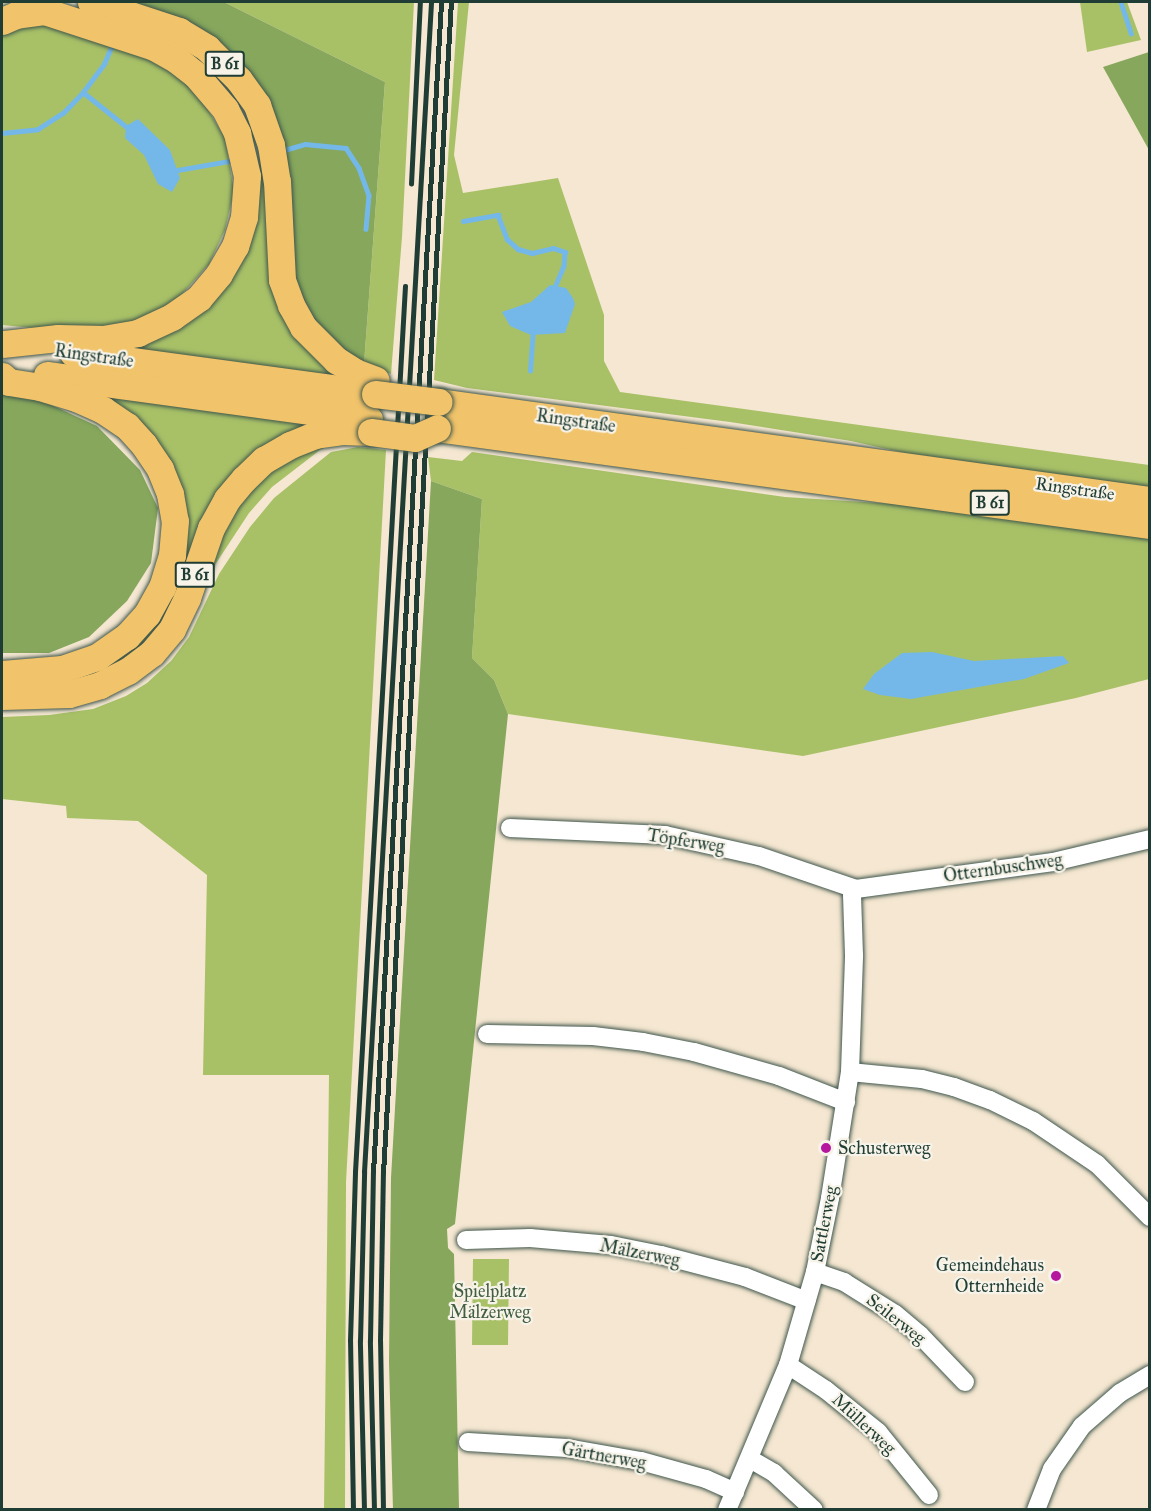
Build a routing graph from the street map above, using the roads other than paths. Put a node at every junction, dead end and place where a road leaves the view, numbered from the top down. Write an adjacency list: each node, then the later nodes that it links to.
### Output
1 (19, 2): 2 (highway)
2 (44, 11): 3 (highway); 4 (highway)
3 (100, 12): 5 (highway)
4 (2, 21)
5 (141, 30): 6 (highway); 8 (highway, B 61)
6 (2, 352): 8 (highway, Ringstraße / B 61)
7 (2, 376): 12 (highway)
8 (374, 406): 9 (highway, Ringstraße / B 61); 9 (highway, Ringstraße / B 61, bridge); 13 (highway, B 61)
9 (438, 415): 10 (highway, Ringstraße / B 61); 11 (highway, Ringstraße / B 61)
10 (1149, 500)
11 (1149, 525)
12 (2, 674)
13 (2, 696)
14 (510, 828): 16 (street, Töpferweg)
15 (1149, 839): 16 (street, Otternbuschweg)
16 (856, 888): 18 (street, Sattlerweg)
17 (488, 1034): 19 (street)
18 (850, 1072): 19 (street, Sattlerweg); 20 (street)
19 (846, 1102): 22 (street, Sattlerweg)
20 (1149, 1217)
21 (466, 1240): 23 (street, Mälzerweg)
22 (815, 1272): 23 (street, Sattlerweg); 26 (street, Seilerweg)
23 (807, 1301): 24 (street, Sattlerweg)
24 (788, 1365): 28 (street, Sattlerweg); 30 (street, Müllerweg)
25 (1149, 1375): 33 (street)
26 (965, 1382)
27 (468, 1442): 29 (street, Gärtnerweg)
28 (750, 1459): 29 (street, Sattlerweg); 32 (street)
29 (735, 1492): 31 (street, Sattlerweg)
30 (929, 1495)
31 (727, 1509)
32 (814, 1509)
33 (1036, 1509)

